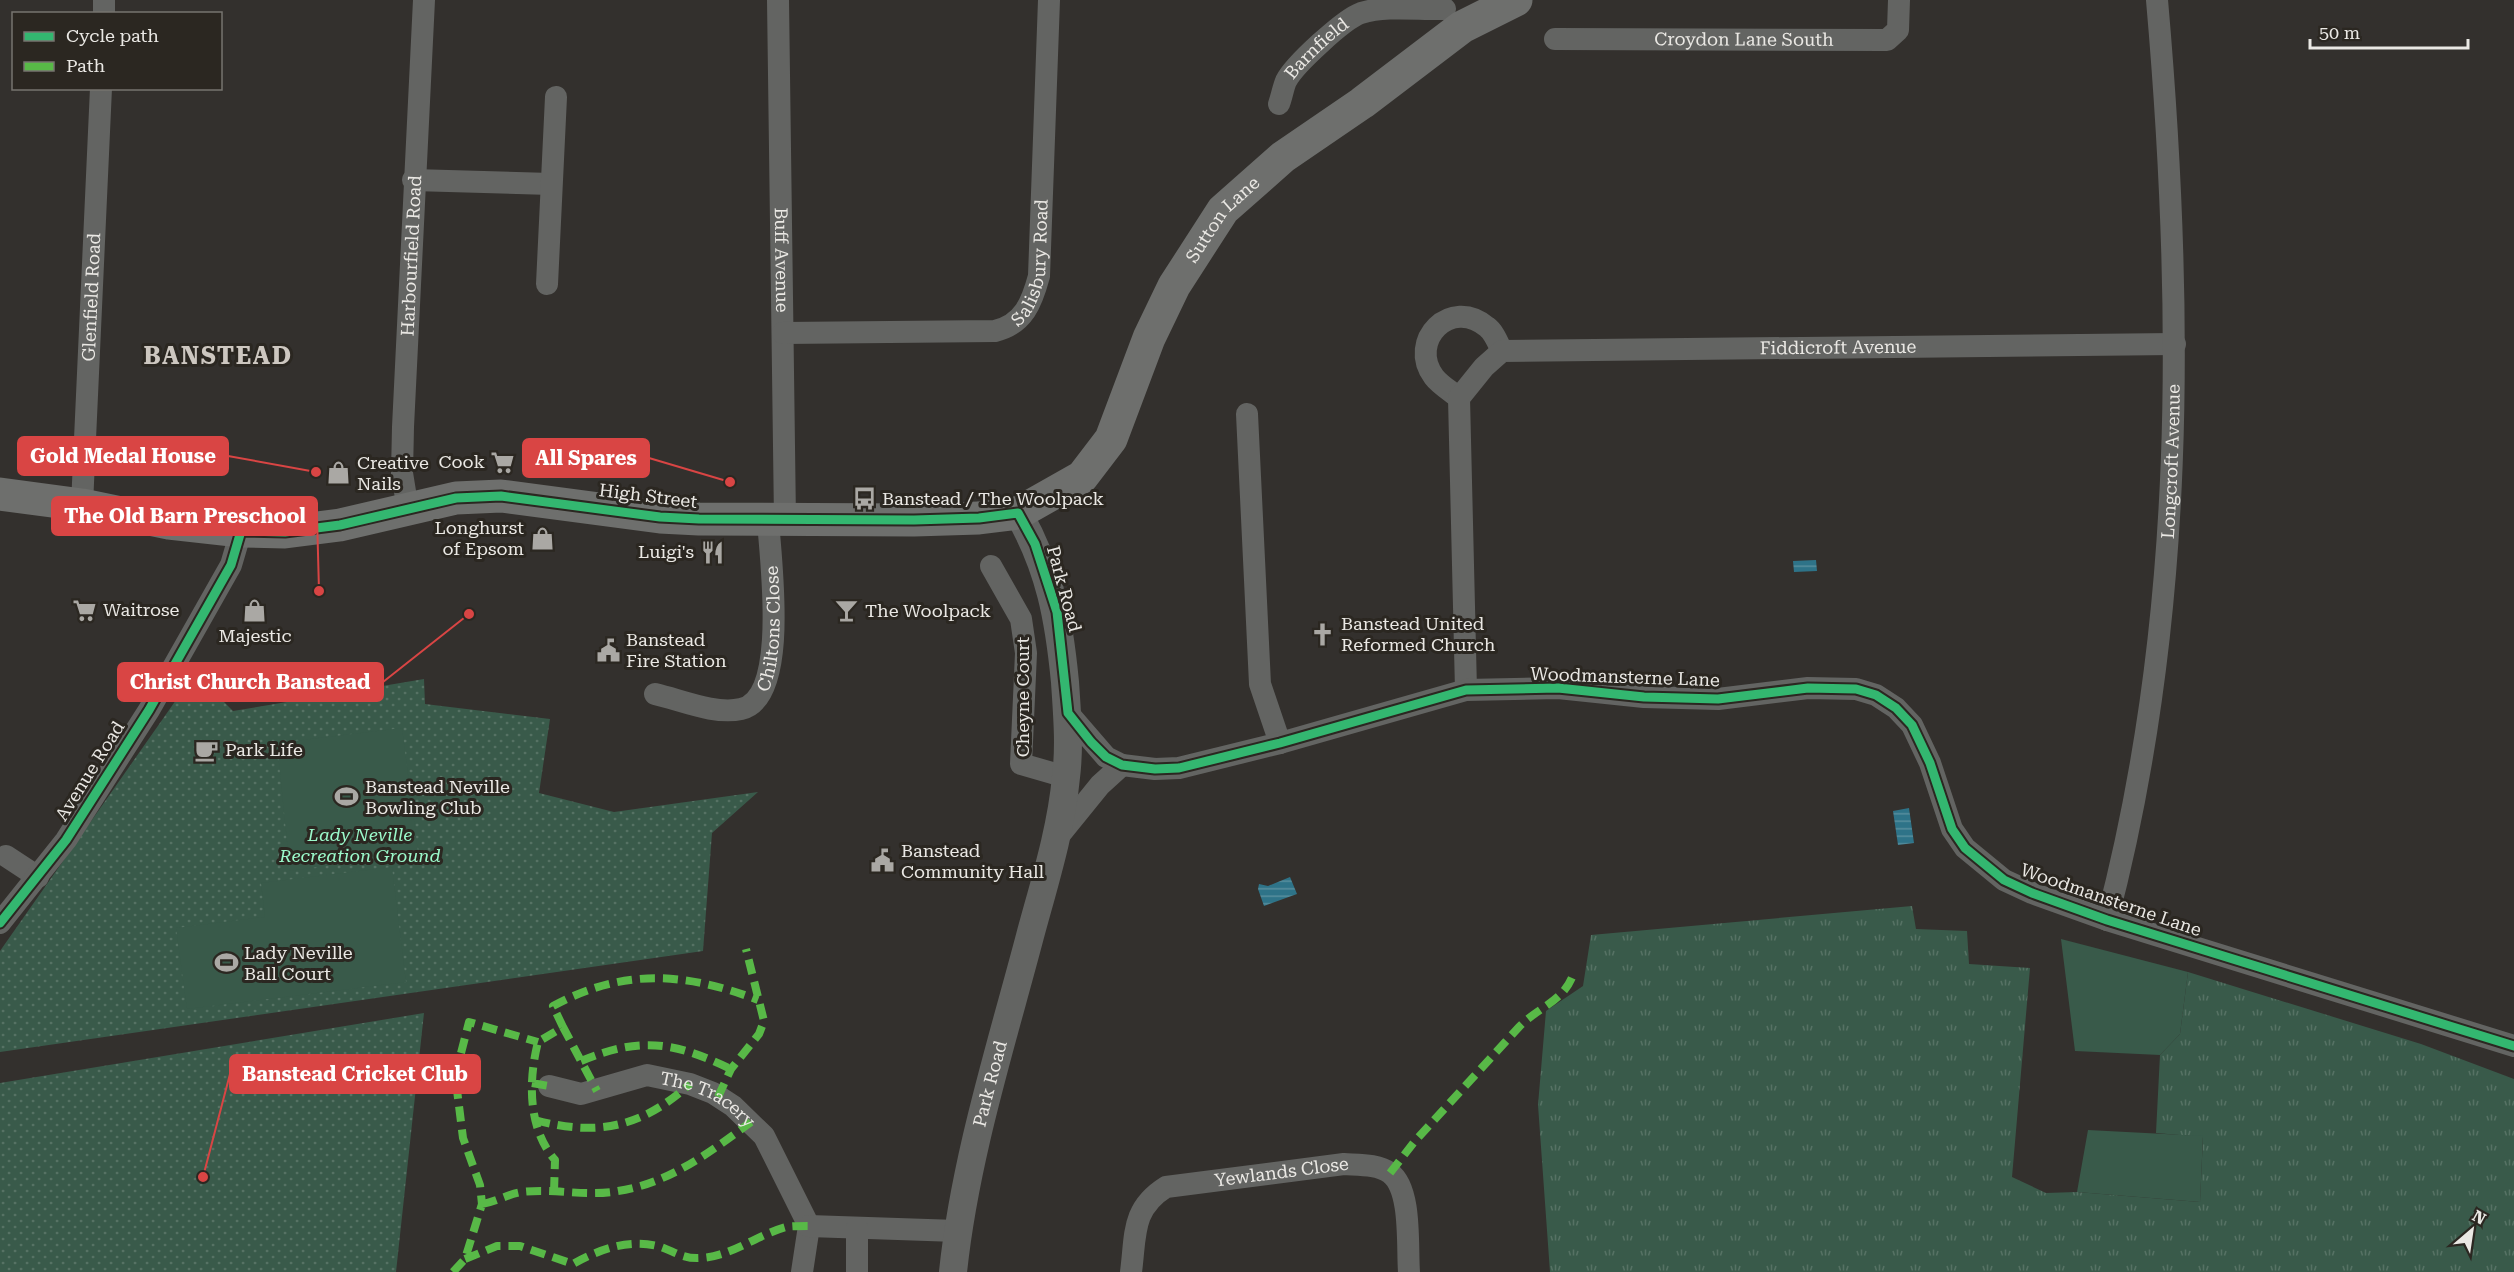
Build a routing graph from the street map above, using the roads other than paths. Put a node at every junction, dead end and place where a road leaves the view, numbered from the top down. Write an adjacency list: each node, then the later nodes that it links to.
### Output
1 (424, 0): 12 (street, Harbourfield Road)
2 (778, 0): 15 (street, Buff Avenue)
3 (1049, 0): 15 (street, Salisbury Road)
4 (1516, 0): 7 (main road, Sutton Lane)
5 (1899, 0): 8 (street, Croydon Lane South)
6 (2157, 0): 16 (street, Longcroft Avenue)
7 (1451, 12): 11 (street, Barnfield); 23 (main road, Sutton Lane)
8 (1555, 39)
9 (101, 90): 21 (street, Glenfield Road)
10 (556, 97): 13 (street)
11 (1279, 104)
12 (413, 180): 13 (street); 22 (street, Harbourfield Road)
13 (551, 184): 14 (street)
14 (547, 284)
15 (783, 333): 24 (street, Buff Avenue)
16 (2175, 344): 17 (street, Fiddicroft Avenue); 38 (street, Longcroft Avenue)
17 (1502, 351): 18 (street); 18 (street)
18 (1459, 398): 29 (street)
19 (1247, 414): 32 (street)
20 (0, 494): 21 (main road, High Street)
21 (82, 505): 25 (main road, High Street)
22 (408, 510): 24 (main road, High Street); 25 (main road, High Street)
23 (1018, 513): 24 (main road, High Street); 27 (street, Park Road)
24 (776, 520): 30 (street, Chiltons Close)
25 (241, 531): 37 (street, Avenue Road)
26 (991, 567): 28 (street, Cheyne Court)
27 (1057, 612): 28 (street, Cheyne Court); 31 (street, Park Road)
28 (1021, 619): 34 (street, Cheyne Court)
29 (1466, 690): 32 (street, Woodmansterne Lane); 38 (street, Woodmansterne Lane)
30 (655, 694)
31 (1068, 712): 33 (street, Woodmansterne Lane); 34 (street, Park Road)
32 (1280, 743): 33 (street, Woodmansterne Lane)
33 (1122, 765): 35 (street)
34 (1066, 777): 35 (street, Park Road)
35 (1055, 839): 44 (street, Park Road)
36 (6, 856): 37 (street)
37 (38, 877): 39 (street, Avenue Road)
38 (2107, 920): 40 (street, Woodmansterne Lane)
39 (0, 923)
40 (2514, 1046)
41 (549, 1086): 42 (street, The Tracery)
42 (809, 1226): 43 (street); 45 (street)
43 (856, 1228): 44 (street); 46 (street)
44 (957, 1231): 47 (street, Park Road)
45 (802, 1272)
46 (857, 1272)
47 (953, 1272)
48 (1131, 1272): 49 (street, Yewlands Close)
49 (1408, 1272)

